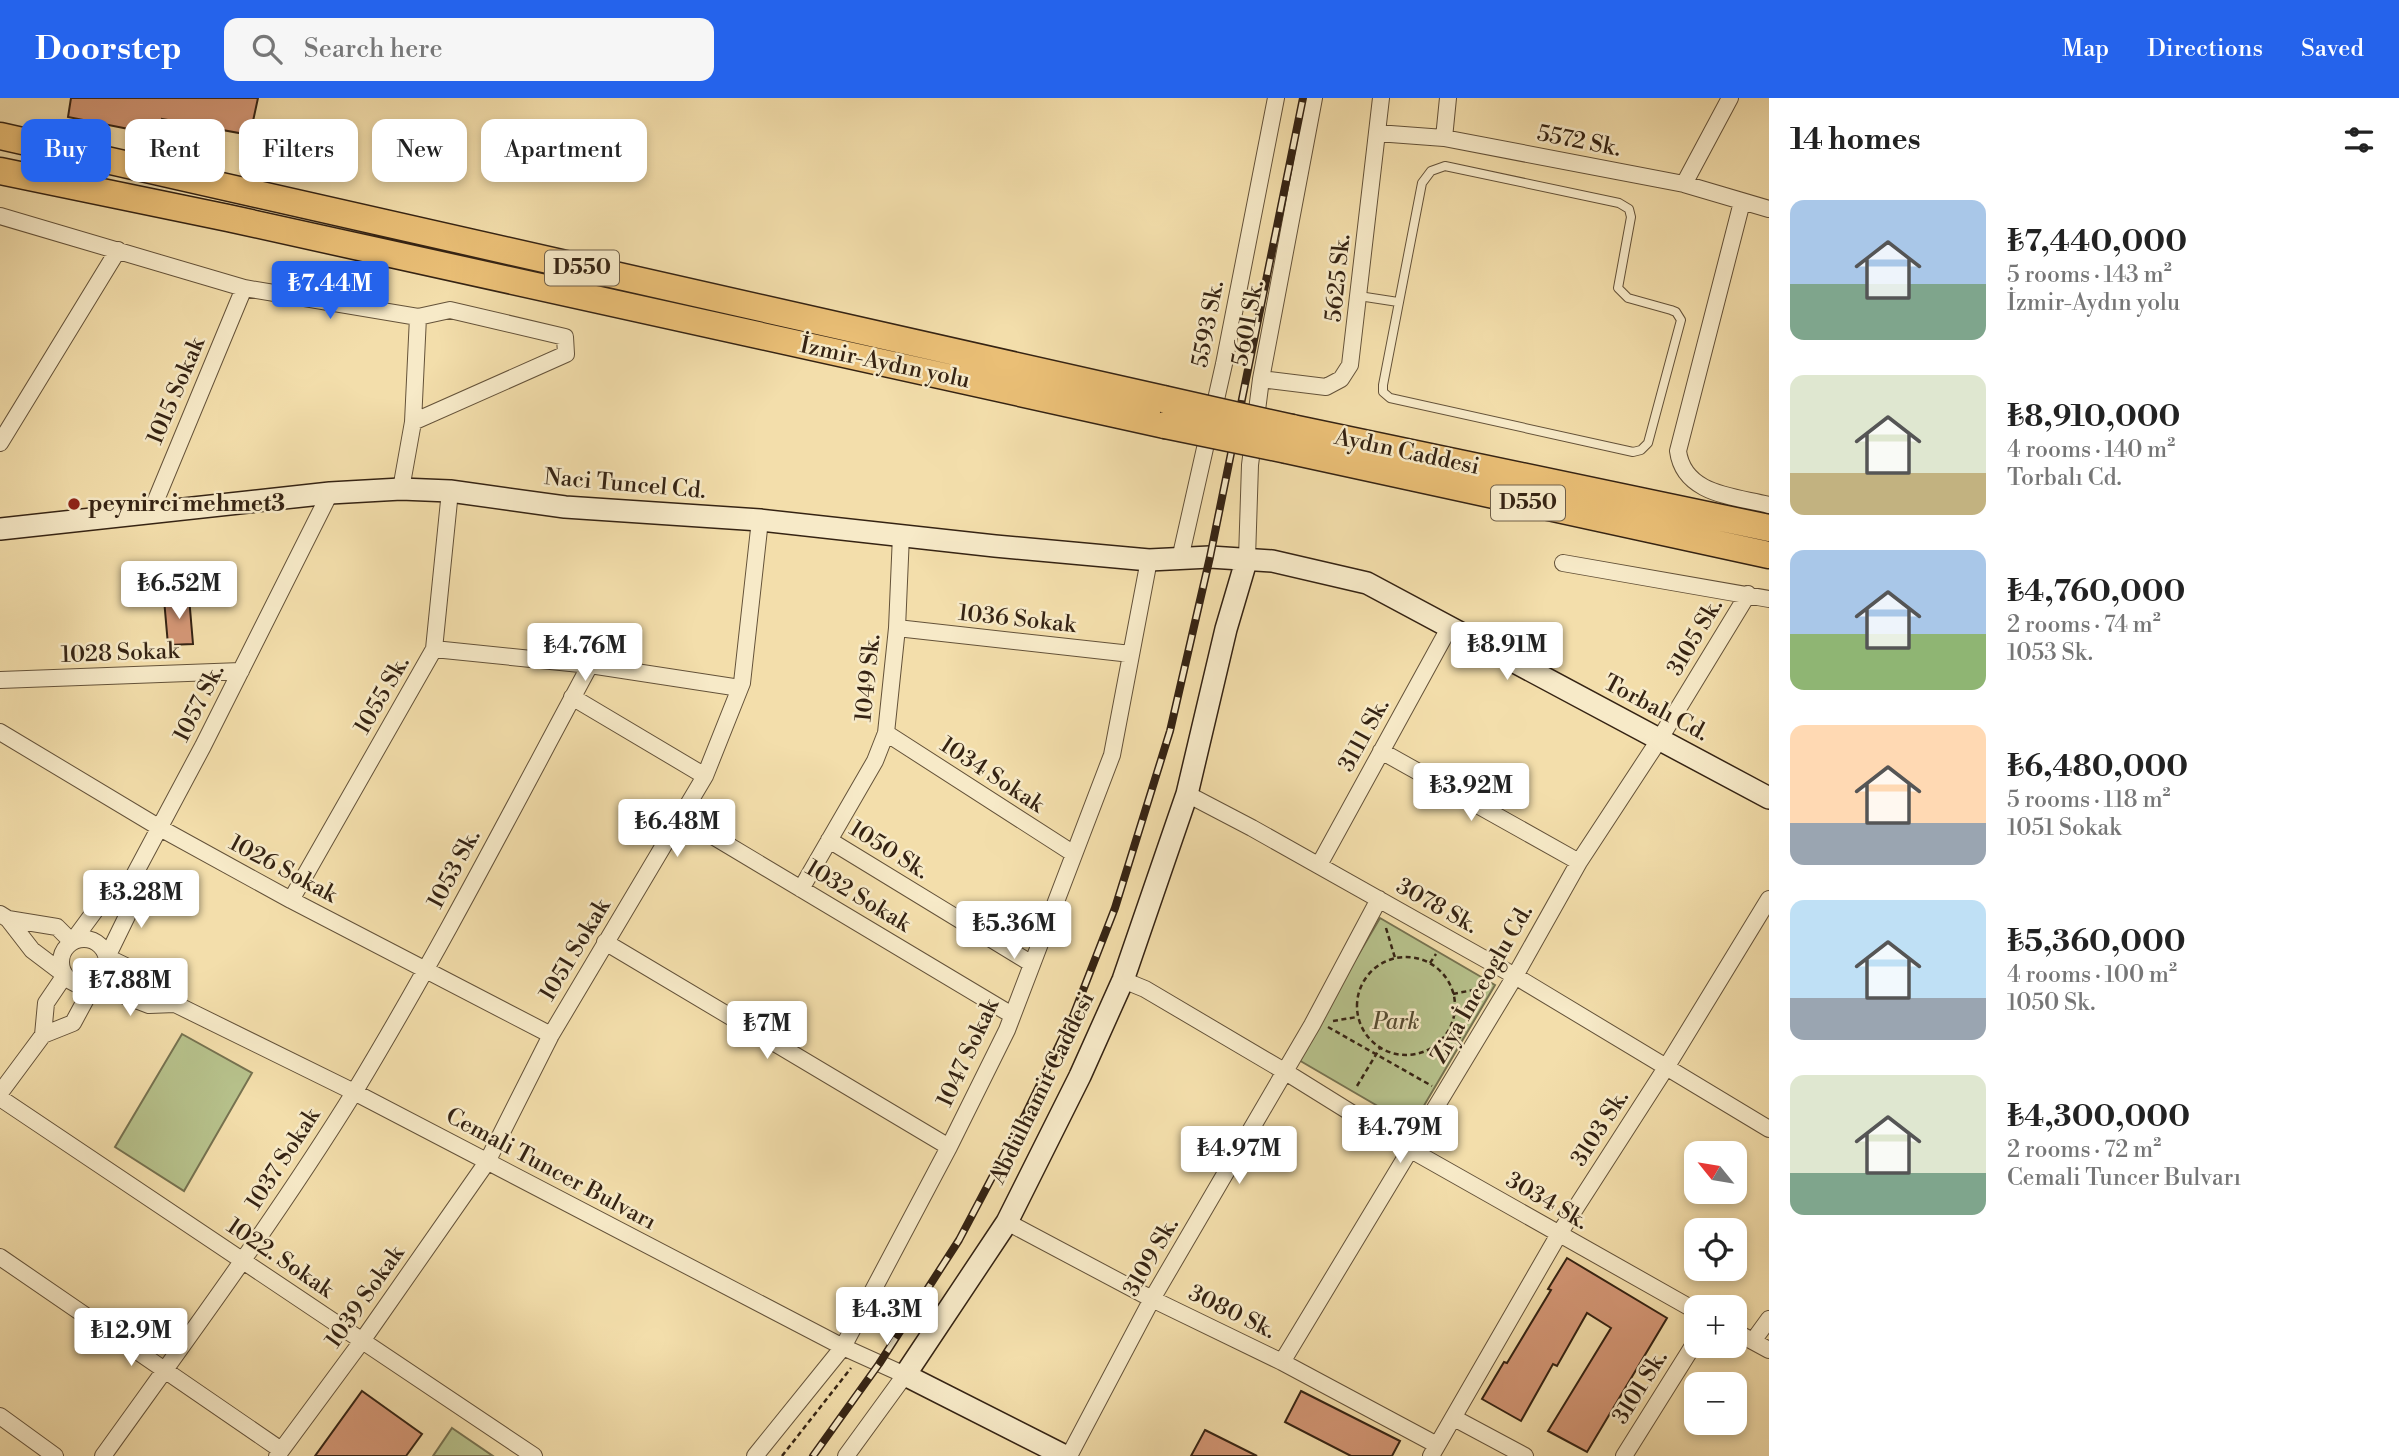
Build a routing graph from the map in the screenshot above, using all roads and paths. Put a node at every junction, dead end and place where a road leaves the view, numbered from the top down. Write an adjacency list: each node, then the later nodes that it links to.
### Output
1 (1276, 98): 35 (street, 5593 Sk.)
2 (1314, 98): 19 (street, 5601 Sk.)
3 (1381, 98): 6 (street, 5625 Sk.)
4 (1448, 98): 8 (street)
5 (1730, 98): 10 (street)
6 (1377, 133): 8 (street, 5572 Sk.); 16 (street, 5625 Sk.)
7 (0, 136): 20 (highway, İzmir-Aydın yolu / D550)
8 (1444, 138): 10 (street, 5572 Sk.)
9 (0, 170): 20 (highway, İzmir-Aydın yolu / D550)
10 (1684, 184): 11 (street, 5572 Sk.)
11 (1742, 202): 12 (street, 5572 Sk.); 27 (street)
12 (1769, 209)
13 (0, 216): 14 (street)
14 (118, 250): 15 (street); 23 (street)
15 (244, 288): 18 (street); 28 (street, 1015 Sokak)
16 (1359, 296): 17 (lane); 19 (street, 5625 Sk.)
17 (1398, 302): 17 (lane)
18 (418, 317): 21 (street); 21 (street)
19 (1261, 379): 34 (street, 5601 Sk.)
20 (1164, 412): 22 (highway, İzmir-Aydın yolu / D550, bridge)
21 (413, 422): 24 (street)
22 (1289, 439): 30 (highway, Aydın Caddesi / D550); 33 (highway, İzmir-Aydın yolu / D550)
23 (0, 443)
24 (401, 489): 25 (main road, Naci Tuncel Cd.); 26 (main road, Naci Tuncel Cd.)
25 (450, 491): 29 (main road, Naci Tuncel Cd.); 42 (street, 1055 Sk.)
26 (330, 493): 28 (main road, Naci Tuncel Cd.); 45 (street, 1057 Sk.)
27 (1769, 505)
28 (150, 512): 31 (main road, Naci Tuncel Cd.)
29 (760, 520): 32 (main road, Naci Tuncel Cd.); 47 (street, 1051 Sokak)
30 (1769, 528)
31 (0, 529)
32 (901, 535): 36 (main road, Naci Tuncel Cd.); 40 (street, 1049 Sk.)
33 (1769, 555)
34 (1247, 558): 35 (main road, Naci Tuncel Cd.); 41 (main road, Torbalı Cd.); 54 (main road, Abdülhamit Caddesi)
35 (1180, 559): 36 (main road, Naci Tuncel Cd.)
36 (1149, 560): 43 (street, 1047 Sokak)
37 (1563, 563): 38 (street)
38 (1748, 594): 39 (street); 51 (street, 3105 Sk.)
39 (1769, 599)
40 (897, 628): 43 (street, 1036 Sokak); 50 (street, 1049 Sk.)
41 (1450, 628): 51 (main road, Torbalı Cd.); 52 (street, 3111 Sk.)
42 (434, 649): 44 (street); 66 (street, 1055 Sk.)
43 (1131, 654): 59 (street, 1047 Sokak)
44 (590, 665): 47 (street); 48 (street, 1053 Sk.)
45 (241, 671): 46 (street, 1028 Sokak); 57 (street, 1057 Sk.)
46 (0, 680)
47 (740, 688): 53 (street, 1051 Sokak)
48 (572, 697): 53 (street); 76 (street, 1053 Sk.)
49 (0, 732): 57 (street, 1026 Sokak)
50 (886, 733): 58 (street, 1049 Sk.); 59 (street, 1034 Sokak)
51 (1659, 740): 55 (main road, Torbalı Cd.); 60 (street, Ziya İnceoglu Cd.)
52 (1381, 751): 60 (street); 61 (street, 3111 Sk.)
53 (705, 776): 56 (street, 1051 Sokak)
54 (1187, 794): 61 (street, 3078 Sk.); 79 (main road, Abdülhamit Caddesi)
55 (1769, 798)
56 (681, 817): 62 (street, 1032 Sokak); 70 (street, 1051 Sokak)
57 (160, 828): 63 (street, 1057 Sk.); 66 (street, 1026 Sokak)
58 (829, 840): 62 (street, 1049 Sk.); 75 (street, 1050 Sk.)
59 (1074, 854): 75 (street, 1047 Sokak)
60 (1579, 862): 78 (street, Ziya İnceoglu Cd.)
61 (1319, 865): 64 (street, 3078 Sk.)
62 (801, 889): 84 (street, 1032 Sokak)
63 (123, 896): 69 (street); 72 (street)
64 (1379, 899): 78 (street, 3078 Sk.); 93 (street, 3109 Sk.)
65 (1769, 899): 92 (street, 3103 Sk.)
66 (290, 900): 76 (street, 1026 Sokak)
67 (4, 916): 69 (street); 77 (street)
68 (1386, 928): 73 (path)
69 (72, 942): 72 (street); 77 (street)
70 (605, 942): 88 (street, 1051 Sokak); 99 (street)
71 (1436, 954): 74 (path)
72 (107, 957): 80 (street); 83 (street)
73 (1395, 958): 74 (path); 85 (path)
74 (1430, 963): 82 (path)
75 (1032, 964): 84 (street, 1047 Sokak)
76 (426, 970): 88 (street, 1026 Sokak); 95 (street, 1053 Sk.)
77 (65, 975): 80 (street); 87 (street)
78 (1515, 976): 92 (street, 3078 Sk.); 96 (street, Ziya İnceoglu Cd.)
79 (1123, 981): 93 (street, 3034 Sk.); 102 (main road, Abdülhamit Caddesi)
80 (94, 984): 83 (street); 87 (street)
81 (1488, 987): 82 (path)
82 (1453, 994): 86 (path)
83 (175, 1004): 95 (street, Cemali Tuncer Bulvarı)
84 (1012, 1015): 99 (street, 1047 Sokak)
85 (1357, 1017): 90 (path); 91 (path)
86 (1449, 1031): 89 (path); 90 (path)
87 (43, 1035): 97 (street)
88 (551, 1035): 101 (street, 1051 Sokak)
89 (1461, 1038)
90 (1380, 1048): 91 (path)
91 (1376, 1054): 94 (path); 96 (path)
92 (1667, 1066): 98 (street, 3078 Sk.); 103 (street, 3103 Sk.)
93 (1284, 1071): 100 (street, 3034 Sk.); 106 (street, 3109 Sk.)
94 (1357, 1086)
95 (354, 1092): 101 (street, Cemali Tuncer Bulvarı); 105 (street, 1037 Sokak)
96 (1444, 1093): 100 (street, Ziya İnceoglu Cd.)
97 (0, 1095): 105 (street, 1022. Sokak)
98 (1769, 1129)
99 (949, 1147): 112 (street, 1047 Sokak)
100 (1411, 1150): 103 (street, 3034 Sk.); 116 (street, Ziya İnceoglu Cd.)
101 (487, 1162): 110 (street, 1039 Sokak); 112 (street, Cemali Tuncer Bulvarı)
102 (1007, 1222): 106 (street, 3080 Sk.); 118 (main road, Abdülhamit Caddesi)
103 (1559, 1234): 107 (street, 3034 Sk.); 120 (street, 3103 Sk.)
104 (0, 1257): 117 (street)
105 (243, 1261): 110 (street, 1022. Sokak); 117 (street, 1037 Sokak)
106 (1152, 1299): 116 (street, 3080 Sk.); 129 (street, 3109 Sk.)
107 (1684, 1304)
108 (1769, 1319): 111 (street)
109 (1747, 1338): 111 (street)
110 (362, 1341): 122 (street, 1039 Sokak); 125 (street, 1022. Sokak)
111 (1753, 1341): 113 (street)
112 (843, 1348): 114 (street, Cemali Tuncer Bulvarı); 126 (street, 1047 Sokak)
113 (1769, 1350)
114 (860, 1355): 118 (street, Cemali Tuncer Bulvarı); 127 (path)
115 (1685, 1358): 131 (street, 3101 Sk.)
116 (1282, 1362): 121 (street, 3080 Sk.)
117 (165, 1369): 122 (street); 124 (street, 1037 Sokak)
118 (905, 1375): 128 (street); 129 (main road)
119 (0, 1416): 123 (street)
120 (1454, 1418): 121 (street, 3103 Sk.); 130 (street)
121 (1434, 1450)
122 (279, 1453)
123 (55, 1456)
124 (103, 1456)
125 (534, 1456)
126 (755, 1456)
127 (782, 1456)
128 (845, 1456)
129 (1067, 1456)
130 (1525, 1456)
131 (1623, 1456)

